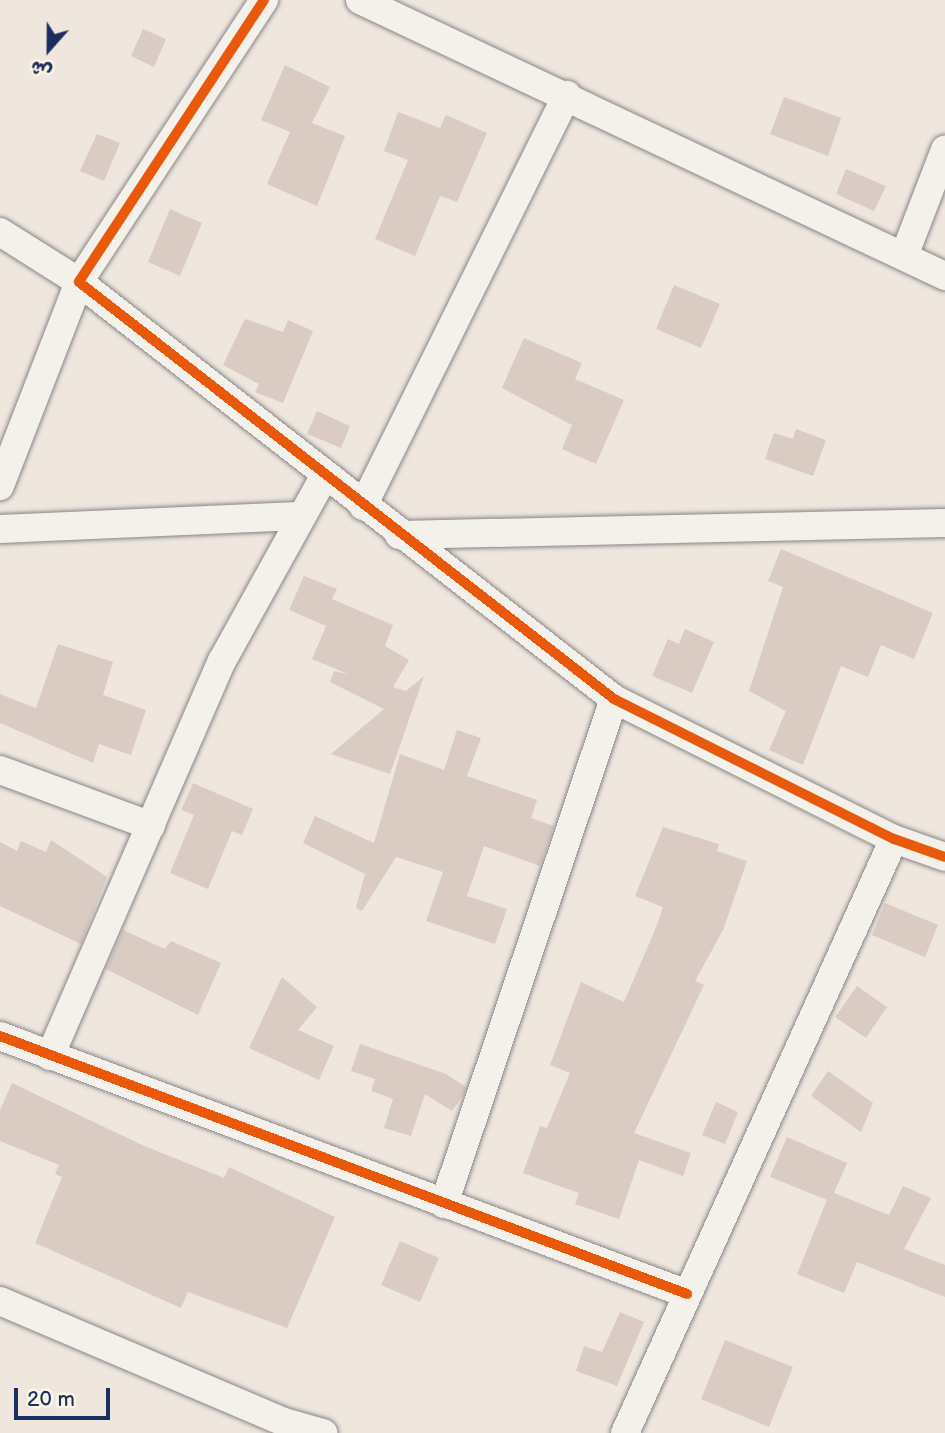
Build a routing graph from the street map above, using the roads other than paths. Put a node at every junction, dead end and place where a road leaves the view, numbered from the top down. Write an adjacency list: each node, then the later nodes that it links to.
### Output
1 (264, 0): 8 (street)
2 (360, 0): 3 (street)
3 (567, 94): 6 (street); 11 (street)
4 (945, 150): 6 (street)
5 (0, 232): 8 (street)
6 (904, 256): 7 (street)
7 (945, 276)
8 (79, 282): 9 (street); 10 (street)
9 (324, 477): 11 (street); 12 (street)
10 (0, 486)
11 (363, 506): 15 (street)
12 (299, 516): 14 (street); 18 (street)
13 (945, 523): 15 (street)
14 (0, 529)
15 (399, 535): 16 (street)
16 (614, 699): 19 (street); 23 (street)
17 (0, 771): 18 (street)
18 (151, 826): 22 (street)
19 (894, 838): 20 (street); 24 (street)
20 (945, 857)
21 (0, 1036): 22 (street)
22 (50, 1056): 23 (street)
23 (444, 1204): 24 (street)
24 (687, 1294): 27 (street)
25 (0, 1301): 26 (street)
26 (323, 1433)
27 (625, 1433)

